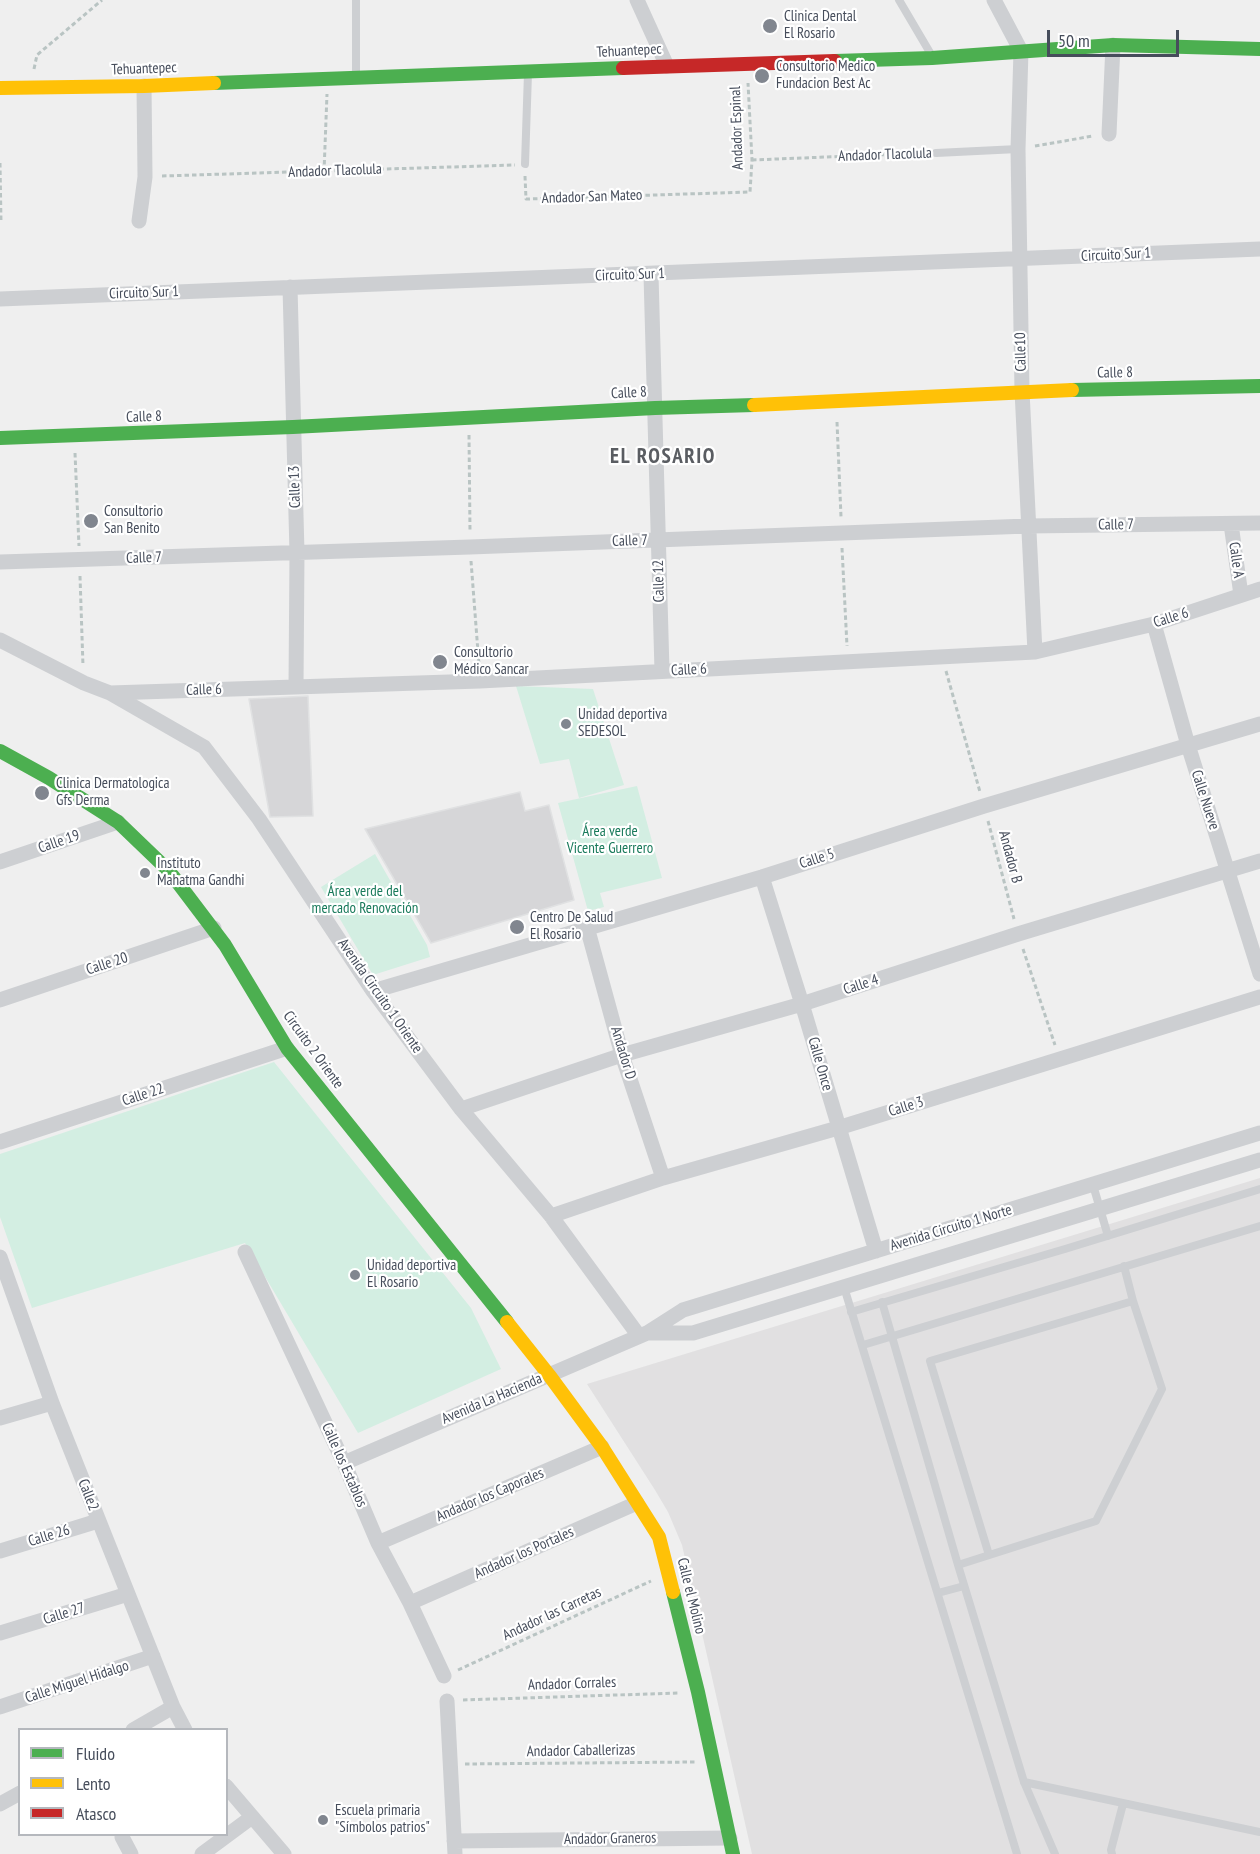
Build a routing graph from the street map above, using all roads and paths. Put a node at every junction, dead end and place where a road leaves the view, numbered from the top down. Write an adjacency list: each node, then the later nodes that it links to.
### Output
1 (102, 0): 17 (path)
2 (356, 0): 14 (lane)
3 (637, 0): 11 (street)
4 (899, 0): 9 (lane)
5 (994, 0): 8 (street)
6 (1113, 45): 7 (street, Tehuantepec); 8 (street, Tehuantepec); 18 (street)
7 (1260, 49)
8 (1021, 51): 9 (street, Tehuantepec); 19 (street, Calle10)
9 (932, 58): 10 (street, Tehuantepec)
10 (747, 64): 11 (street, Tehuantepec); 21 (path, Andador Espinal)
11 (667, 66): 12 (street, Tehuantepec)
12 (528, 72): 14 (street, Tehuantepec); 23 (lane)
13 (328, 77): 14 (street, Tehuantepec); 15 (street, Tehuantepec); 24 (path)
14 (356, 77)
15 (144, 86): 17 (street, Tehuantepec); 25 (street)
16 (0, 88): 17 (street, Tehuantepec)
17 (31, 88)
18 (1109, 134): 19 (path)
19 (1018, 149): 20 (lane, Andador Tlacolula); 31 (street, Calle10)
20 (936, 153): 21 (path, Andador Tlacolula)
21 (752, 160): 26 (path, Andador Espinal)
22 (0, 163): 27 (path)
23 (525, 164): 24 (path, Andador Tlacolula); 26 (path, Andador San Mateo)
24 (324, 172): 25 (path, Andador Tlacolula)
25 (145, 177): 28 (street)
26 (750, 192)
27 (0, 195): 29 (path)
28 (139, 221)
29 (1, 223)
30 (1260, 249): 31 (street, Circuito Sur 1)
31 (1019, 259): 32 (street, Circuito Sur 1); 36 (street, Calle10)
32 (651, 275): 33 (street, Circuito Sur 1); 37 (street, Calle 12)
33 (290, 287): 34 (street, Circuito Sur 1); 38 (street, Calle 13)
34 (0, 299)
35 (1260, 386): 36 (street, Calle 8)
36 (1022, 391): 37 (street, Calle 8); 42 (street, Calle10)
37 (655, 408): 38 (street, Calle 8); 43 (street, Calle 12)
38 (293, 427): 39 (street, Calle 8); 44 (street, Calle 13)
39 (0, 438)
40 (1260, 523): 41 (street, Calle 7)
41 (1231, 524): 42 (street, Calle 7); 47 (street, Calle A)
42 (1028, 526): 43 (street, Calle 7); 50 (street, Calle10)
43 (658, 539): 44 (street, Calle 7); 52 (street, Calle 12)
44 (297, 553): 45 (street, Calle 7); 53 (street, Calle 13)
45 (0, 562)
46 (1260, 589): 47 (street, Calle 6)
47 (1240, 596): 48 (street, Calle 6)
48 (1154, 624): 50 (street, Calle 6); 56 (street, Calle Nueve)
49 (0, 639): 54 (street, Avenida Circuito 1 Oriente)
50 (1035, 652): 51 (street, Calle 6)
51 (942, 658): 52 (street, Calle 6); 58 (path, Andador B)
52 (662, 672): 53 (street, Calle 6)
53 (296, 686): 54 (street, Calle 6)
54 (110, 693): 68 (street, Avenida Circuito 1 Oriente)
55 (1260, 724): 56 (street, Calle 5)
56 (1188, 745): 58 (street, Calle 5); 62 (street, Calle Nueve)
57 (0, 751): 59 (street, Circuito 2 Oriente)
58 (984, 806): 63 (street, Calle 5); 66 (path, Andador B)
59 (118, 822): 61 (street, Calle 19); 65 (street, Circuito 2 Oriente)
60 (1260, 861): 62 (street, Calle 4)
61 (0, 862)
62 (1227, 870): 66 (street, Calle 4); 67 (street, Calle Nueve)
63 (762, 877): 64 (street, Calle 5); 71 (street, Calle Once)
64 (587, 927): 68 (street, Calle 5); 73 (street, Andador D)
65 (213, 928): 70 (street, Calle 20); 72 (street, Circuito 2 Oriente)
66 (1018, 934): 71 (street, Calle 4); 74 (path, Andador B)
67 (1260, 974)
68 (374, 990): 75 (street, Avenida Circuito 1 Oriente)
69 (1260, 997): 74 (street, Calle 3)
70 (0, 1000)
71 (802, 1004): 73 (street, Calle 4); 76 (street, Calle Once)
72 (287, 1048): 78 (street, Calle 22); 99 (street, Circuito 2 Oriente)
73 (622, 1054): 75 (street, Calle 4); 80 (street, Andador D)
74 (1060, 1060): 76 (street, Calle 3)
75 (461, 1109): 84 (street, Avenida Circuito 1 Oriente)
76 (838, 1128): 80 (street, Calle 3); 87 (street, Calle Once)
77 (1260, 1134): 81 (street, Avenida Circuito 1 Norte)
78 (0, 1142)
79 (1260, 1160): 83 (street, Avenida Circuito 1 Norte)
80 (663, 1178): 84 (street, Calle 3)
81 (1093, 1185): 83 (lane); 87 (street, Avenida Circuito 1 Norte)
82 (1260, 1189): 86 (lane)
83 (1100, 1208): 86 (lane); 92 (street, Avenida Circuito 1 Norte)
84 (551, 1216): 96 (street, Avenida Circuito 1 Oriente)
85 (1260, 1226): 90 (lane)
86 (1108, 1236): 94 (lane)
87 (876, 1251): 96 (street, Avenida Circuito 1 Norte)
88 (245, 1252): 103 (street, Calle los Establos)
89 (0, 1257): 91 (street, Calle2)
90 (1124, 1266): 93 (lane); 97 (lane)
91 (3, 1275): 100 (street, Calle2)
92 (844, 1287): 95 (lane); 96 (street, Avenida Circuito 1 Norte)
93 (1133, 1301): 108 (lane); 108 (lane)
94 (882, 1302): 95 (lane); 97 (lane)
95 (851, 1312): 98 (lane)
96 (643, 1334): 99 (street, Avenida La Hacienda)
97 (892, 1336): 98 (lane); 109 (lane)
98 (863, 1345): 112 (lane)
99 (549, 1375): 102 (street, Calle el Molino); 103 (street, Avenida La Hacienda)
100 (52, 1403): 101 (street); 105 (street, Calle2)
101 (0, 1418)
102 (602, 1447): 104 (street, Calle el Molino); 106 (street, Andador los Caporales)
103 (344, 1463): 106 (street, Calle los Establos)
104 (637, 1503): 110 (street, Calle el Molino); 114 (street, Andador los Portales)
105 (98, 1521): 107 (street, Calle 26); 113 (street, Calle2)
106 (378, 1543): 114 (street, Calle los Establos)
107 (0, 1551)
108 (988, 1555): 109 (lane)
109 (958, 1565): 111 (lane)
110 (669, 1573): 117 (path, Andador las Carretas); 118 (street, Calle el Molino)
111 (964, 1586): 112 (lane); 126 (lane)
112 (938, 1593): 142 (lane)
113 (128, 1594): 115 (street, Calle 27); 116 (street, Calle2)
114 (410, 1603): 117 (street, Calle los Establos)
115 (0, 1634)
116 (153, 1656): 120 (street, Calle Miguel Hidalgo); 121 (street, Calle2)
117 (444, 1676)
118 (698, 1692): 119 (path, Andador Corrales); 124 (street, Calle el Molino)
119 (447, 1701): 125 (street)
120 (0, 1707)
121 (173, 1707): 122 (street); 123 (street, Calle2)
122 (136, 1728)
123 (184, 1728)
124 (712, 1762): 125 (path, Andador Caballerizas); 136 (street, Calle el Molino)
125 (451, 1764): 137 (street)
126 (1024, 1782): 130 (lane); 143 (lane)
127 (228, 1788): 131 (street)
128 (18, 1794): 129 (street)
129 (0, 1804)
130 (1123, 1804): 132 (lane); 144 (lane)
131 (252, 1817): 133 (street); 140 (street)
132 (1260, 1832)
133 (228, 1835)
134 (226, 1836): 139 (street)
135 (122, 1837): 138 (street)
136 (730, 1838): 137 (street, Andador Graneros); 141 (street, Calle el Molino)
137 (455, 1848)
138 (131, 1854)
139 (202, 1854)
140 (284, 1854)
141 (734, 1854)
142 (1017, 1854)
143 (1055, 1854)
144 (1112, 1854)

